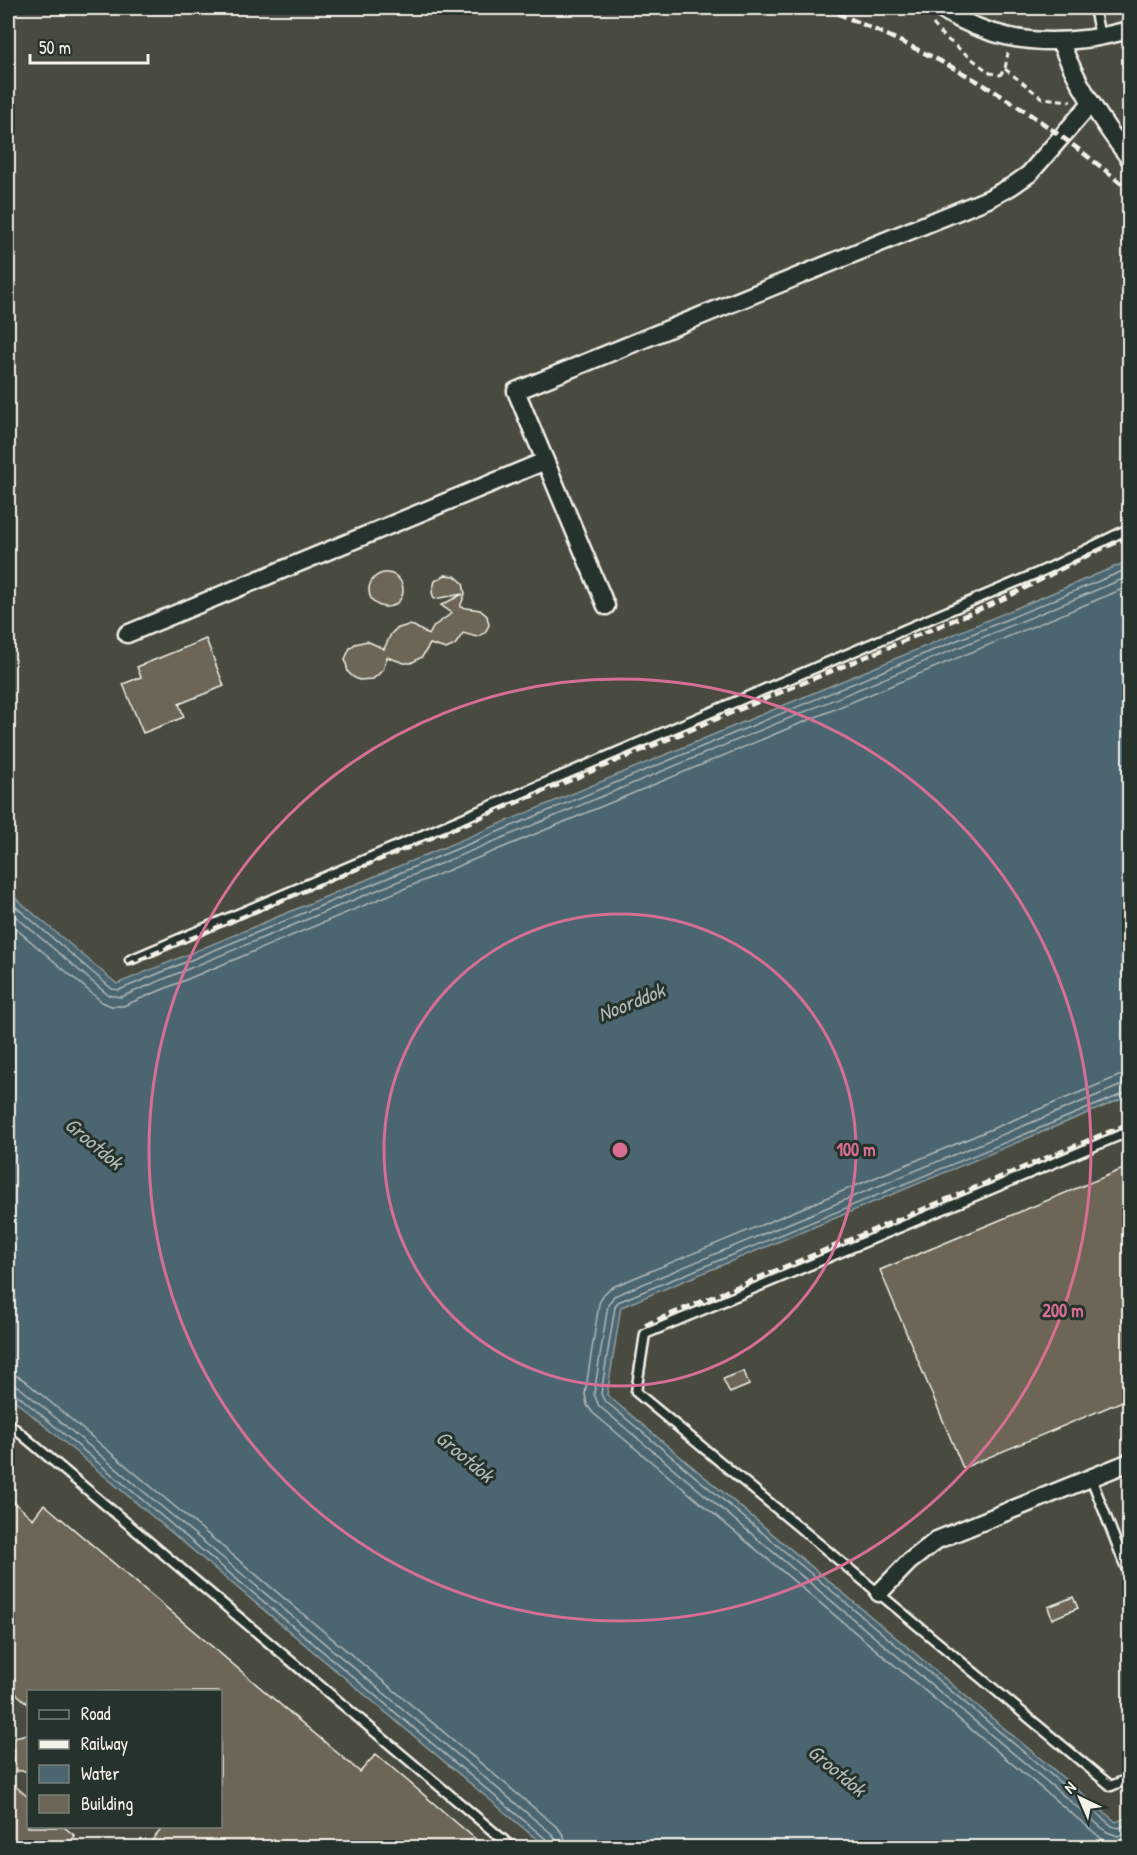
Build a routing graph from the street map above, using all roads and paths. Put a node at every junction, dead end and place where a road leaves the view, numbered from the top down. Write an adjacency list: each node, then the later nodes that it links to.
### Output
1 (939, 8): 5 (street)
2 (1094, 8): 4 (lane)
3 (1130, 30): 4 (street)
4 (1100, 36): 5 (street)
5 (1060, 41): 7 (street)
6 (1005, 69): 7 (path)
7 (1091, 104): 8 (street); 9 (street)
8 (1130, 159)
9 (545, 461): 11 (street); 12 (street)
10 (1130, 528): 13 (lane)
11 (606, 606)
12 (128, 634)
13 (130, 960)
14 (1130, 1131): 19 (lane)
15 (8, 1422): 21 (lane)
16 (1130, 1462): 17 (street)
17 (1091, 1478): 18 (lane); 19 (street)
18 (1130, 1578)
19 (879, 1593): 20 (lane)
20 (1130, 1778)
21 (513, 1848)

